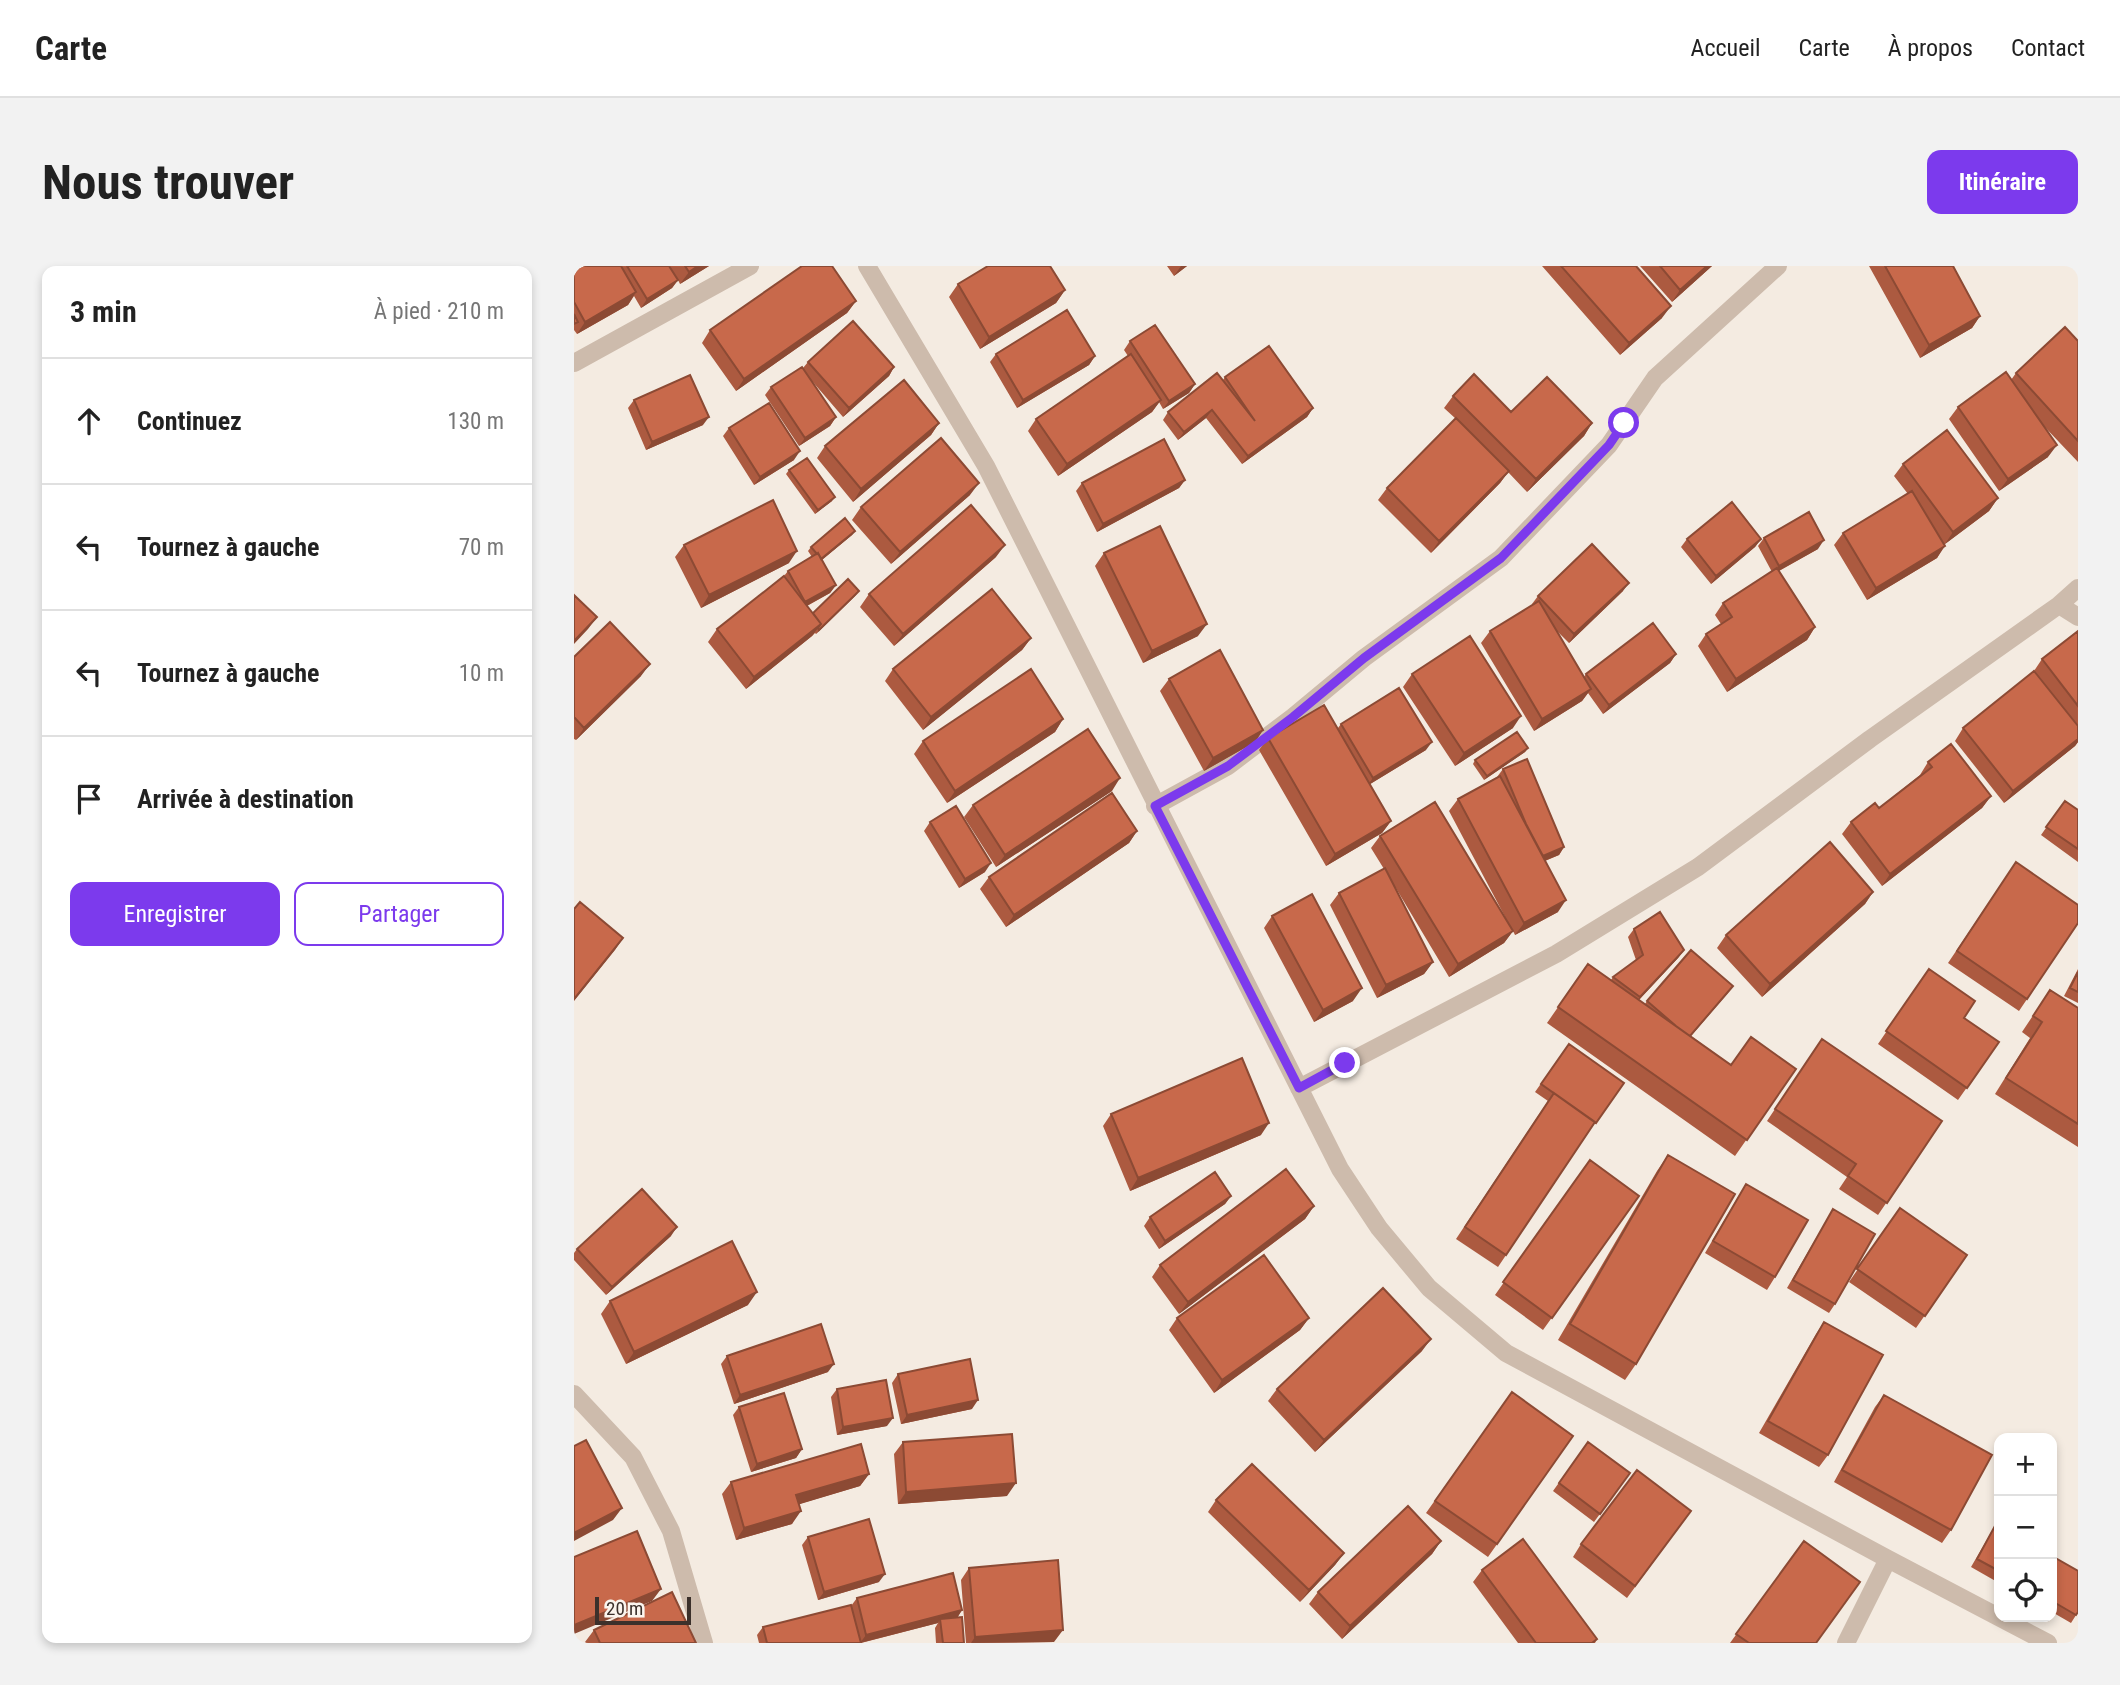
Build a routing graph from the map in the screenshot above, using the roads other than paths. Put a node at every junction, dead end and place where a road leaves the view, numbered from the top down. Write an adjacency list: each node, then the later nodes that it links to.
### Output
1 (750, 266): 4 (street)
2 (867, 266): 8 (street)
3 (1778, 266): 8 (street)
4 (574, 363)
5 (2078, 588): 6 (street)
6 (2059, 605): 7 (street); 9 (street)
7 (2078, 617)
8 (1155, 806): 9 (street)
9 (1299, 1088): 11 (street)
10 (574, 1394): 12 (street)
11 (1888, 1559): 13 (street); 14 (street)
12 (704, 1643)
13 (1846, 1643)
14 (2048, 1643)

